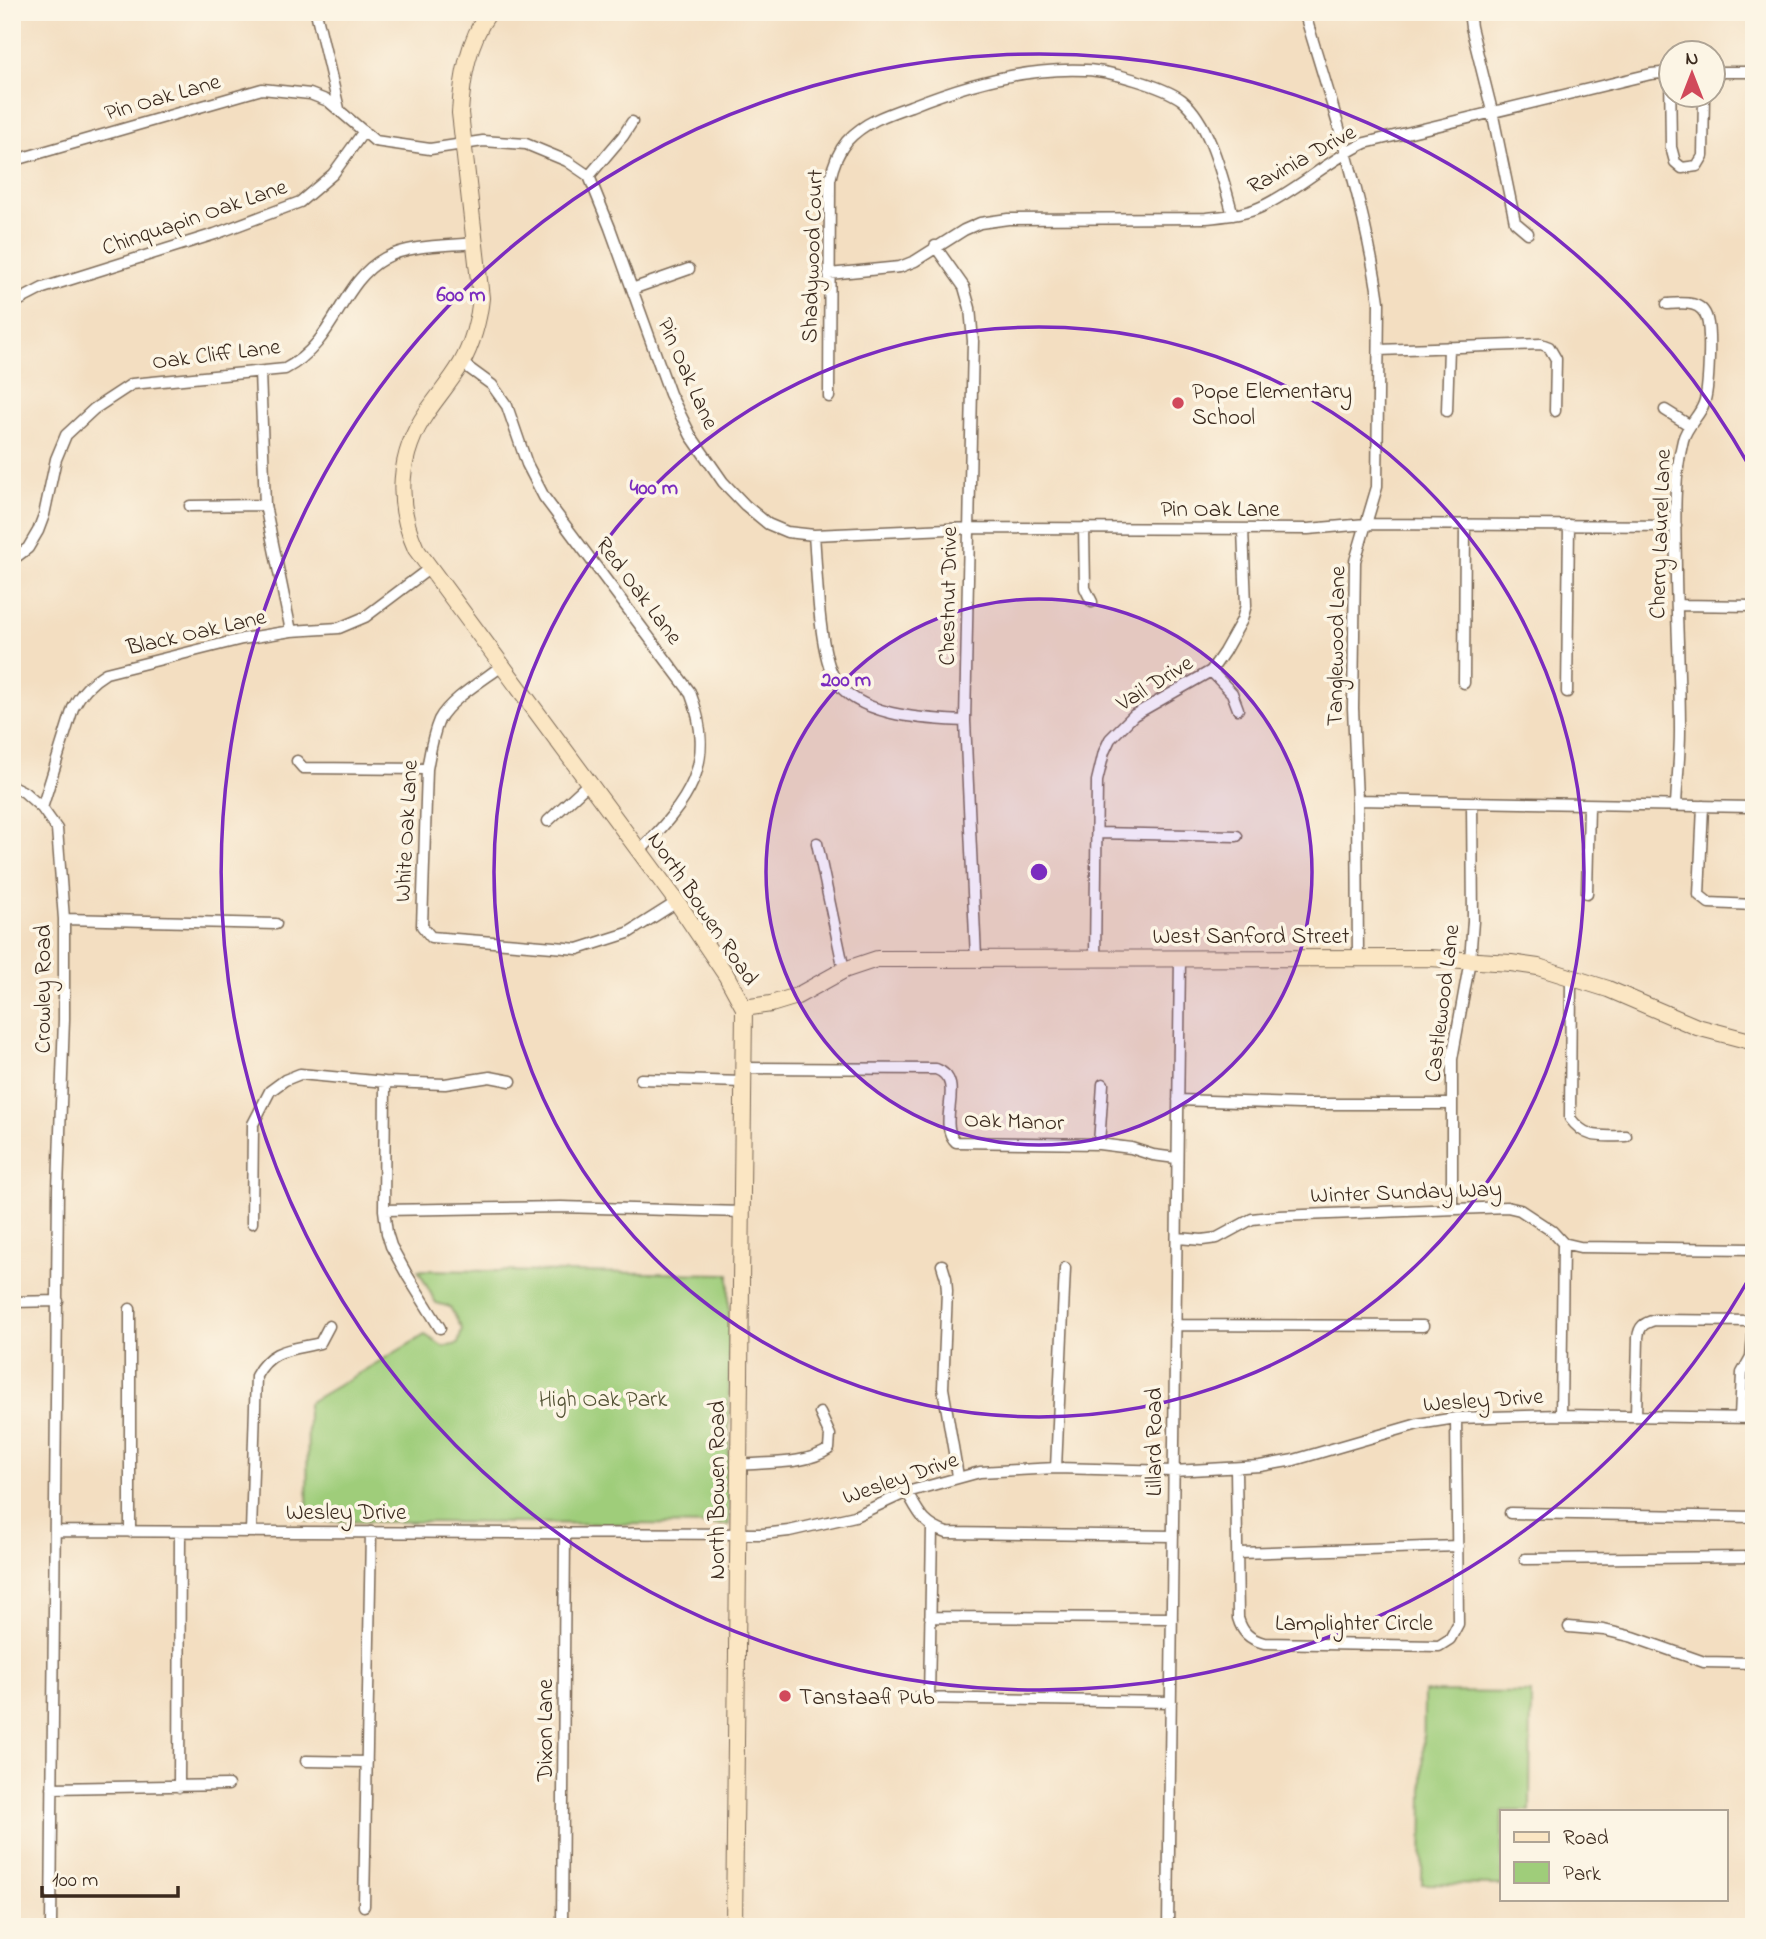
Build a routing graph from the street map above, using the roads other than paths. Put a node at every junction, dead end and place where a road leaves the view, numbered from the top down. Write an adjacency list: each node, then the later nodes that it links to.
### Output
1 (14, 12): 6 (street)
2 (316, 12): 12 (street)
3 (489, 12): 16 (street, North Bowen Road)
4 (1301, 12): 17 (street, Tanglewood Lane)
5 (1469, 12): 13 (street)
6 (12, 24)
7 (1728, 72): 8 (street)
8 (1754, 72)
9 (1658, 73): 13 (street, Ravinia Drive)
10 (1671, 108): 11 (street)
11 (1704, 108)
12 (339, 109): 15 (street, Pin Oak Lane); 18 (street, Pin Oak Lane)
13 (1492, 111): 17 (street, Ravinia Drive); 21 (street)
14 (632, 122): 19 (street)
15 (364, 131): 16 (street, Pin Oak Lane); 27 (street, Chinquapin Oak Lane)
16 (462, 143): 19 (street, Pin Oak Lane); 22 (street, North Bowen Road)
17 (1346, 152): 20 (street, Ravinia Drive); 30 (street, Tanglewood Lane)
18 (12, 160)
19 (589, 176): 26 (street, Pin Oak Lane)
20 (1233, 215): 23 (street, Ravinia Drive); 25 (street, Shadywood Court)
21 (1528, 233)
22 (476, 243): 31 (street, North Bowen Road); 32 (street, Oak Cliff Lane)
23 (935, 246): 25 (street, Ravinia Drive); 44 (street, Chestnut Drive)
24 (689, 269): 26 (street)
25 (830, 274): 33 (street, Shadywood Court)
26 (632, 289): 47 (street, Pin Oak Lane)
27 (12, 304)
28 (1667, 304): 37 (street, Cherry Laurel Lane)
29 (1449, 347): 30 (street); 35 (street); 36 (street)
30 (1379, 350): 40 (street, Tanglewood Lane)
31 (462, 363): 49 (street, North Bowen Road); 75 (street, Red Oak Lane)
32 (260, 372): 38 (street); 48 (street, Oak Cliff Lane)
33 (829, 397)
34 (1665, 410): 37 (street)
35 (1447, 411)
36 (1555, 411)
37 (1689, 425): 43 (street, Cherry Laurel Lane)
38 (265, 505): 39 (street); 53 (street)
39 (190, 506)
40 (1366, 524): 41 (street, Pin Oak Lane); 46 (street, Pin Oak Lane); 64 (street, Tanglewood Lane)
41 (1465, 525): 42 (street, Pin Oak Lane); 56 (street)
42 (1569, 525): 43 (street, Pin Oak Lane); 57 (street)
43 (1675, 526): 51 (street, Cherry Laurel Lane)
44 (970, 528): 45 (street, Pin Oak Lane); 47 (street, Pin Oak Lane); 59 (street, Chestnut Drive)
45 (1084, 528): 46 (street, Pin Oak Lane); 50 (street)
46 (1243, 529): 55 (street, Vail Drive)
47 (814, 535): 59 (street)
48 (12, 560)
49 (430, 568): 53 (street, Black Oak Lane); 54 (street, North Bowen Road)
50 (1092, 602)
51 (1676, 605): 52 (street); 67 (street, Cherry Laurel Lane)
52 (1754, 606)
53 (291, 631): 70 (street, Black Oak Lane)
54 (503, 665): 61 (street, White Oak Lane); 62 (street, North Bowen Road)
55 (1212, 671): 58 (street); 72 (street, Vail Drive)
56 (1464, 683)
57 (1567, 692)
58 (1238, 709)
59 (965, 721): 81 (street, Chestnut Drive)
60 (298, 761): 61 (street)
61 (427, 769): 77 (street, White Oak Lane)
62 (589, 783): 71 (street); 75 (street, North Bowen Road)
63 (12, 786): 70 (street, Crowley Road)
64 (1357, 800): 65 (street); 83 (street, Tanglewood Lane)
65 (1472, 803): 66 (street); 85 (street, Castlewood Lane)
66 (1589, 806): 67 (street); 76 (street)
67 (1676, 806): 68 (street)
68 (1703, 806): 69 (street); 78 (street)
69 (1751, 807)
70 (42, 808): 79 (street, Crowley Road)
71 (548, 821)
72 (1097, 833): 73 (street); 84 (street, Vail Drive)
73 (1237, 836)
74 (817, 843): 86 (street)
75 (639, 852): 77 (street, North Bowen Road)
76 (1587, 893)
77 (677, 902): 88 (street, North Bowen Road)
78 (1754, 905)
79 (64, 919): 80 (street); 109 (street, Crowley Road)
80 (276, 923)
81 (976, 957): 84 (street, West Sanford Street); 86 (street, West Sanford Street)
82 (1180, 958): 83 (street, West Sanford Street); 84 (street, West Sanford Street); 95 (street, Lillard Road)
83 (1358, 958): 85 (street, West Sanford Street)
84 (1095, 959)
85 (1470, 960): 87 (street, West Sanford Street); 96 (street, Castlewood Lane)
86 (844, 970): 88 (street, West Sanford Street)
87 (1572, 978): 89 (street, West Sanford Street); 97 (street)
88 (744, 1008): 90 (street, North Bowen Road)
89 (1754, 1042)
90 (743, 1075): 91 (street); 98 (street, Oak Manor); 102 (street, North Bowen Road)
91 (641, 1079)
92 (385, 1082): 93 (street); 101 (street); 103 (street)
93 (511, 1082)
94 (1103, 1084): 98 (street)
95 (1178, 1100): 96 (street); 99 (street, Lillard Road)
96 (1451, 1104): 100 (street, Castlewood Lane)
97 (1626, 1136)
98 (1100, 1144): 99 (street, Oak Manor)
99 (1176, 1157): 104 (street, Lillard Road)
100 (1452, 1209): 104 (street, Winter Sunday Way); 105 (street, Winter Sunday Way)
101 (384, 1210): 102 (street); 116 (street)
102 (742, 1212): 123 (street, North Bowen Road)
103 (252, 1223)
104 (1178, 1238): 113 (street, Lillard Road)
105 (1563, 1243): 106 (street); 118 (street)
106 (1754, 1249)
107 (942, 1265): 127 (street)
108 (1066, 1268): 124 (street)
109 (58, 1301): 110 (street); 132 (street, Crowley Road)
110 (12, 1302)
111 (130, 1309): 133 (street)
112 (1754, 1323): 119 (street); 120 (street)
113 (1175, 1325): 115 (street); 126 (street, Lillard Road)
114 (329, 1326): 135 (street)
115 (1423, 1326)
116 (440, 1328)
117 (820, 1413): 123 (street)
118 (1561, 1415): 119 (street, Wesley Drive); 121 (street, Wesley Drive)
119 (1636, 1415): 120 (street, Wesley Drive)
120 (1740, 1417): 122 (street, Wesley Drive)
121 (1456, 1418): 125 (street, Wesley Drive); 140 (street, Lamplighter Circle)
122 (1754, 1418)
123 (739, 1465): 138 (street, North Bowen Road)
124 (1056, 1468): 126 (street, Wesley Drive); 127 (street, Wesley Drive)
125 (1236, 1468): 126 (street, Wesley Drive); 141 (street, Lamplighter Circle)
126 (1174, 1471): 139 (street, Lillard Road)
127 (958, 1476): 128 (street, Wesley Drive)
128 (907, 1492): 131 (street); 138 (street, Wesley Drive)
129 (1510, 1513): 130 (street)
130 (1754, 1517)
131 (932, 1528): 139 (street); 144 (street)
132 (55, 1531): 133 (street, Wesley Drive); 155 (street, Crowley Road)
133 (130, 1532): 134 (street, Wesley Drive)
134 (180, 1532): 135 (street, Wesley Drive); 154 (street)
135 (251, 1532): 136 (street, Wesley Drive)
136 (371, 1532): 137 (street, Wesley Drive); 152 (street)
137 (565, 1533): 138 (street, Wesley Drive); 158 (street, Dixon Lane)
138 (739, 1534): 159 (street, North Bowen Road)
139 (1173, 1536): 145 (street, Lillard Road)
140 (1458, 1546): 141 (street); 141 (street, Lamplighter Circle)
141 (1238, 1553)
142 (1754, 1557): 143 (street)
143 (1525, 1559)
144 (930, 1617): 145 (street); 149 (street)
145 (1172, 1618): 150 (street, Lillard Road)
146 (1569, 1627): 147 (street)
147 (1754, 1663)
148 (911, 1698): 149 (street)
149 (929, 1699): 150 (street)
150 (1171, 1702): 160 (street, Lillard Road)
151 (306, 1761): 152 (street)
152 (367, 1762): 156 (street)
153 (228, 1785): 154 (street)
154 (179, 1787): 155 (street)
155 (52, 1788): 157 (street, Crowley Road)
156 (364, 1906)
157 (51, 1927)
158 (562, 1927)
159 (734, 1927)
160 (1168, 1927)

